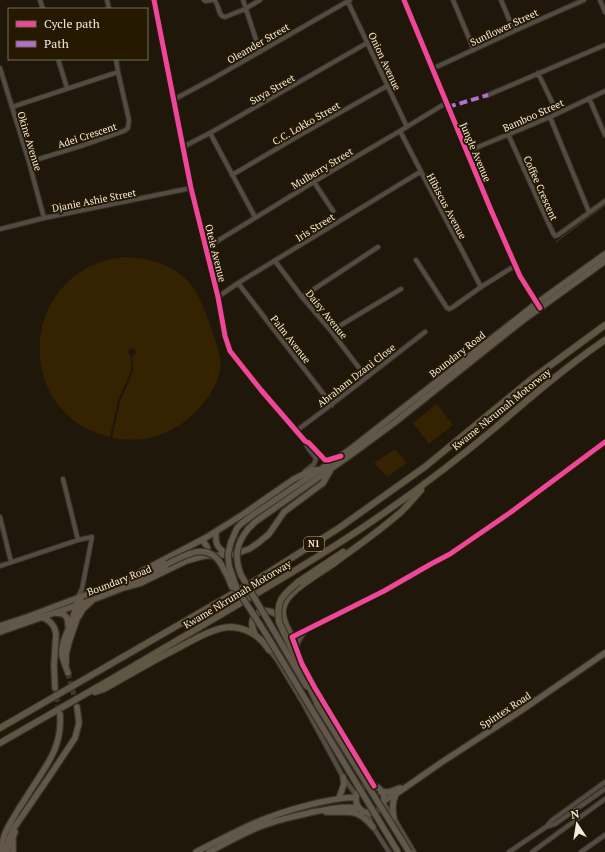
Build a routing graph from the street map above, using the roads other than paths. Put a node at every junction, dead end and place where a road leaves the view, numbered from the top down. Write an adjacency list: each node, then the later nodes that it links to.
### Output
1 (154, 0): 30 (street, Otele Avenue)
2 (204, 0): 3 (street)
3 (213, 0): 12 (street)
4 (243, 0): 12 (street)
5 (260, 0): 12 (street)
6 (404, 0): 22 (street, Jungle Avenue)
7 (453, 0): 17 (street)
8 (501, 0): 14 (street)
9 (584, 0): 14 (street, Sunflower Street)
10 (600, 0): 13 (street)
11 (349, 1): 15 (street, Onion Avenue); 18 (street, Oleander Street)
12 (245, 9): 18 (street)
13 (605, 12)
14 (514, 31): 17 (street, Sunflower Street)
15 (367, 43): 25 (street, Onion Avenue); 37 (street, Suya Street)
16 (605, 45): 24 (street)
17 (474, 50): 22 (street, Sunflower Street)
18 (260, 52): 30 (street, Oleander Street)
19 (58, 60): 26 (street)
20 (116, 60): 23 (street, Adei Crescent)
21 (0, 68): 33 (street, Okine Avenue)
22 (432, 69): 31 (street, Jungle Avenue)
23 (118, 72): 26 (street); 42 (street, Adei Crescent)
24 (538, 73): 28 (street); 32 (street)
25 (387, 86): 35 (street, Onion Avenue); 44 (street, C.C. Lokko Street)
26 (67, 88): 33 (street)
27 (605, 91): 29 (street, Bamboo Street)
28 (488, 95)
29 (589, 98): 34 (street, Bamboo Street); 39 (street)
30 (173, 100): 40 (street, Otele Avenue)
31 (446, 103): 35 (street, Mulberry Street); 41 (street, Jungle Avenue)
32 (553, 104)
33 (12, 107): 42 (street, Okine Avenue)
34 (550, 116): 38 (street, Bamboo Street); 49 (street)
35 (407, 127): 36 (street, Mulberry Street)
36 (400, 131): 43 (street, Hibiscus Avenue); 45 (street, Mulberry Street)
37 (210, 133): 40 (street, Suya Street); 44 (street)
38 (508, 134): 41 (street, Bamboo Street); 49 (street, Coffee Crescent)
39 (605, 135)
40 (183, 147): 46 (street, Otele Avenue)
41 (466, 152): 59 (street, Jungle Avenue)
42 (29, 162): 51 (street, Okine Avenue)
43 (420, 172): 57 (street, Iris Street); 61 (street, Hibiscus Avenue)
44 (232, 175): 50 (street)
45 (314, 182): 48 (street); 50 (street, Mulberry Street)
46 (191, 188): 51 (street, Djanie Ashie Street); 54 (street, Otele Avenue)
47 (605, 201): 49 (street, Coffee Crescent)
48 (333, 211)
49 (589, 212)
50 (255, 217): 54 (street, Mulberry Street)
51 (44, 218): 52 (street, Djanie Ashie Street)
52 (0, 229)
53 (378, 247): 64 (street)
54 (206, 248): 63 (street, Otele Avenue)
55 (605, 254): 65 (main road, Boundary Road)
56 (416, 260): 61 (street)
57 (275, 261): 60 (street, Iris Street); 64 (street, Daisy Avenue)
58 (605, 261): 65 (main road, Boundary Road)
59 (516, 266): 61 (street); 65 (street, Jungle Avenue)
60 (238, 283): 63 (street, Iris Street); 71 (street, Palm Avenue)
61 (481, 287)
62 (401, 289): 67 (street)
63 (218, 296): 72 (street, Otele Avenue)
64 (302, 296): 67 (street, Daisy Avenue)
65 (538, 305): 75 (main road, Boundary Road); 77 (main road, Boundary Road)
66 (605, 325): 115 (highway, Kwame Nkrumah Motorway / N1)
67 (331, 331): 70 (street, Daisy Avenue)
68 (425, 332): 70 (street, Abraham Dzani Close)
69 (605, 340): 80 (highway, Kwame Nkrumah Motorway / N1)
70 (366, 377): 71 (street, Abraham Dzani Close)
71 (332, 405): 72 (street, Abraham Dzani Close)
72 (296, 431): 73 (street, Otele Avenue)
73 (305, 441): 75 (street, Otele Avenue); 79 (street, Otele Avenue)
74 (605, 442): 100 (street)
75 (341, 456): 76 (main road, Boundary Road)
76 (321, 469): 79 (main road, Boundary Road); 91 (main road, Boundary Road, bridge)
77 (332, 469): 86 (main road, Boundary Road); 112 (main road, Boundary Road, bridge)
78 (63, 479): 84 (street)
79 (294, 479): 82 (main road, Boundary Road)
80 (429, 480): 83 (highway); 111 (highway, Kwame Nkrumah Motorway / N1)
81 (0, 517): 88 (street)
82 (216, 532): 85 (main road, Boundary Road); 86 (main road)
83 (369, 537): 99 (highway); 112 (highway, bridge)
84 (78, 540): 88 (street); 92 (street)
85 (202, 540): 87 (main road); 92 (main road, Boundary Road)
86 (226, 554): 87 (main road, Boundary Road)
87 (204, 556): 90 (main road, Boundary Road)
88 (11, 562): 89 (street)
89 (0, 566)
90 (123, 588): 91 (main road, bridge); 93 (main road, Boundary Road)
91 (237, 589): 144 (main road, bridge)
92 (81, 594): 94 (main road); 98 (main road, Boundary Road)
93 (94, 599): 94 (main road, Boundary Road); 97 (main road)
94 (78, 604): 95 (main road, Boundary Road); 97 (main road); 101 (main road)
95 (53, 613): 96 (main road, Boundary Road); 101 (main road)
96 (42, 617): 102 (main road, Boundary Road); 110 (main road)
97 (77, 619): 108 (main road)
98 (0, 626)
99 (287, 628): 103 (highway); 104 (highway)
100 (310, 628): 104 (street); 105 (street)
101 (67, 630): 108 (main road)
102 (0, 632)
103 (256, 635): 106 (highway); 111 (highway)
104 (292, 637): 105 (street)
105 (296, 649): 120 (street)
106 (269, 650): 117 (street)
107 (605, 653): 118 (main road, Spintex Road)
108 (66, 666): 109 (main road)
109 (68, 673)
110 (55, 688)
111 (80, 697): 116 (highway, Kwame Nkrumah Motorway / N1)
112 (319, 707): 145 (main road, bridge)
113 (77, 708): 124 (main road)
114 (60, 714): 127 (main road)
115 (0, 728)
116 (0, 743)
117 (344, 777): 125 (street); 126 (main road)
118 (414, 782): 122 (main road, Spintex Road); 123 (main road, Spintex Road)
119 (605, 782): 136 (street)
120 (374, 786): 122 (main road); 125 (main road)
121 (605, 789): 136 (street)
122 (381, 792): 129 (main road)
123 (396, 794): 129 (main road, Spintex Road); 133 (main road)
124 (36, 796): 127 (main road); 134 (main road)
125 (356, 796): 126 (main road); 130 (main road)
126 (339, 798): 141 (main road)
127 (26, 799): 138 (main road)
128 (605, 799): 148 (street)
129 (383, 802): 132 (main road); 133 (street)
130 (358, 808): 131 (main road); 132 (main road)
131 (318, 811): 135 (main road); 142 (main road)
132 (367, 813): 135 (street)
133 (394, 818): 146 (street)
134 (18, 822): 139 (main road); 140 (main road)
135 (373, 827): 143 (street)
136 (546, 827): 147 (street)
137 (605, 835): 149 (street)
138 (2, 852)
139 (7, 852)
140 (13, 852)
141 (196, 852)
142 (209, 852)
143 (389, 852)
144 (398, 852)
145 (409, 852)
146 (414, 852)
147 (509, 852)
148 (532, 852)
149 (581, 852)

